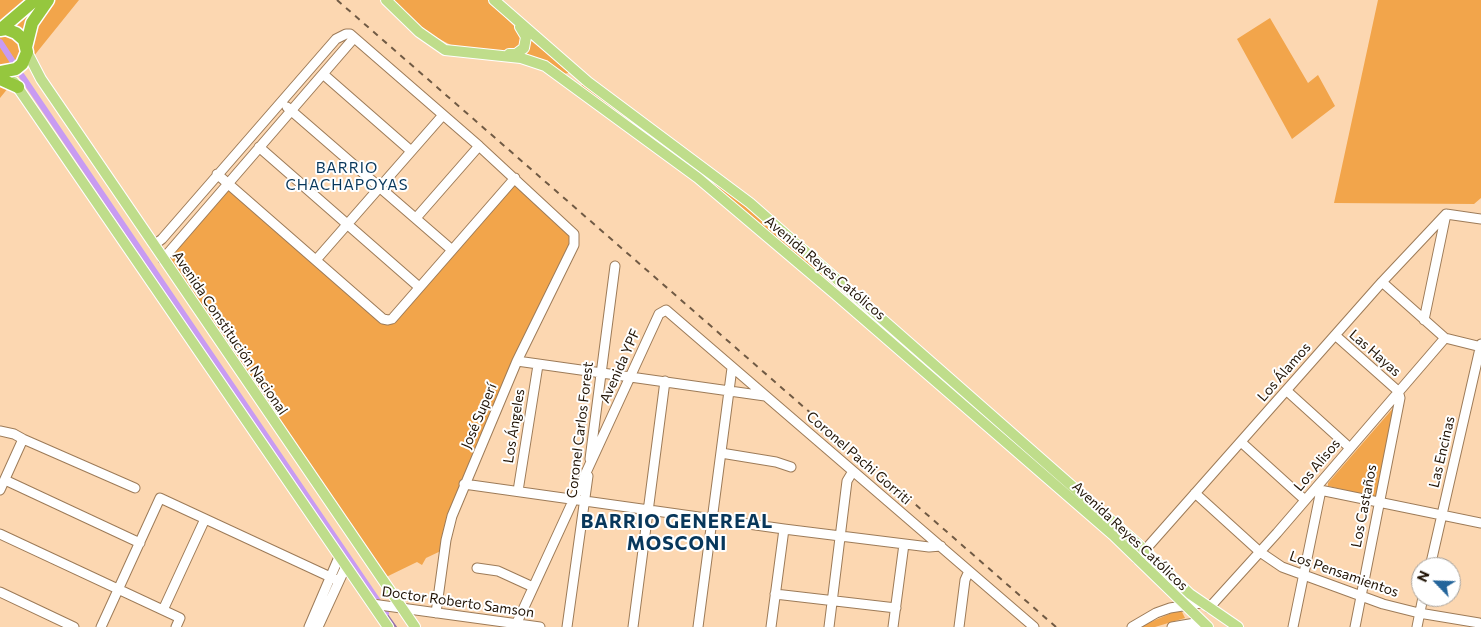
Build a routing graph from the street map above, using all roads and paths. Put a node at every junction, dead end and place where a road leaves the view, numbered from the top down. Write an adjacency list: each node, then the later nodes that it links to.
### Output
1 (35, 0): 6 (highway)
2 (48, 0): 8 (highway)
3 (386, 0): 9 (main road, Avenida Reyes Católicos)
4 (494, 0): 5 (main road, Avenida Reyes Católicos)
5 (503, 8): 9 (main road); 79 (main road, Avenida Reyes Católicos)
6 (0, 30): 8 (highway)
7 (354, 38): 11 (street); 13 (street); 15 (street)
8 (27, 50): 10 (highway); 27 (main road, Avenida Constitución Nacional)
9 (473, 52): 83 (main road, Avenida Reyes Católicos)
10 (2, 73): 12 (highway)
11 (323, 74): 14 (street); 18 (street)
12 (18, 87): 81 (main road)
13 (281, 102): 14 (street); 19 (street)
14 (291, 110): 17 (street); 22 (street)
15 (443, 115): 16 (street); 18 (street)
16 (480, 146): 20 (street); 24 (street)
17 (259, 147): 21 (street); 26 (street)
18 (411, 151): 22 (street)
19 (217, 174): 21 (street); 27 (street)
20 (515, 178): 28 (street); 39 (street, José Superí)
21 (228, 183): 29 (street); 30 (street)
22 (379, 187): 24 (street); 26 (street)
23 (1446, 214): 25 (street); 32 (street, Los Álamos); 35 (street)
24 (416, 218): 28 (street)
25 (1481, 219)
26 (348, 224): 30 (street); 33 (street)
27 (154, 245): 29 (main road, Avenida Constitución Nacional)
28 (452, 250): 33 (street)
29 (163, 259): 100 (main road, Avenida Constitución Nacional)
30 (316, 260): 33 (street)
31 (615, 266): 42 (street, Coronel Carlos Forest)
32 (1382, 282): 35 (street); 36 (street, Los Álamos)
33 (419, 286)
34 (666, 310): 41 (street, Coronel Pachi Gorriti); 43 (street, Avenida YPF)
35 (1424, 320): 37 (street)
36 (1335, 335): 46 (street, Los Álamos); 47 (street, Las Hayas)
37 (1445, 338): 38 (street); 47 (street, Los Alisos)
38 (1481, 346): 69 (street, Las Encinas)
39 (517, 361): 40 (street); 58 (street, José Superí)
40 (538, 365): 42 (street); 62 (street, Los Ángeles)
41 (732, 368): 45 (street); 48 (street, Coronel Pachi Gorriti)
42 (602, 372): 43 (street); 55 (street, Coronel Carlos Forest)
43 (631, 377): 44 (street); 55 (street, Avenida YPF)
44 (665, 381): 45 (street); 68 (street)
45 (730, 390): 48 (street); 53 (street)
46 (1287, 391): 51 (street, Los Álamos); 52 (street)
47 (1398, 391): 52 (street, Los Alisos); 67 (street, Los Castaños)
48 (766, 396): 56 (street, Coronel Pachi Gorriti)
49 (0, 431): 50 (street)
50 (23, 439): 57 (street); 59 (street)
51 (1241, 442): 63 (street, Los Álamos); 65 (street)
52 (1350, 448): 61 (street, Los Alisos)
53 (722, 453): 54 (street); 71 (street)
54 (791, 467)
55 (588, 468): 64 (street, Avenida YPF); 66 (street, Coronel Carlos Forest)
56 (853, 471): 75 (street); 78 (street, Coronel Pachi Gorriti)
57 (4, 480): 60 (street); 76 (street)
58 (464, 484): 62 (street); 103 (street, José Superí)
59 (135, 488)
60 (0, 490)
61 (1318, 490): 65 (street, Los Alisos); 67 (street); 87 (street)
62 (518, 491): 64 (street)
63 (1195, 493): 79 (street, Los Álamos); 80 (street, Los Pensamientos)
64 (574, 499): 66 (street); 89 (street, Avenida YPF)
65 (1305, 500): 80 (street, Los Alisos)
66 (585, 501): 68 (street); 115 (street, Coronel Carlos Forest)
67 (1378, 503): 69 (street); 93 (street, Los Castaños)
68 (648, 510): 71 (street); 116 (street)
69 (1441, 515): 72 (street); 82 (street, Las Encinas)
70 (205, 519): 76 (street); 88 (street); 101 (street)
71 (712, 519): 73 (street); 117 (street)
72 (1481, 523)
73 (784, 529): 75 (street); 92 (street)
74 (0, 534): 90 (street)
75 (840, 535): 77 (street); 94 (street)
76 (140, 543): 90 (street)
77 (904, 544): 78 (street); 99 (street)
78 (941, 546): 86 (street, Coronel Pachi Gorriti)
79 (1145, 550): 83 (street, Los Álamos); 97 (main road, Avenida Reyes Católicos)
80 (1260, 552): 87 (street, Los Pensamientos); 97 (street, Los Alisos)
81 (339, 557): 84 (main road); 88 (street)
82 (1432, 557)
83 (1137, 559): 96 (main road, Avenida Reyes Católicos)
84 (346, 566): 88 (street); 95 (main road)
85 (477, 568): 89 (street)
86 (969, 571): 121 (street); 122 (street, Coronel Pachi Gorriti)
87 (1303, 576): 93 (street, Los Pensamientos); 126 (street)
88 (335, 579): 110 (street); 111 (street)
89 (533, 587): 106 (street, Avenida YPF)
90 (119, 588): 101 (street); 108 (street)
91 (0, 592): 107 (street)
92 (775, 594): 94 (street); 118 (street)
93 (1360, 598): 102 (street, Los Pensamientos); 127 (street, Los Castaños)
94 (832, 600): 99 (street); 119 (street)
95 (372, 604): 100 (street, Doctor Roberto Samson); 112 (main road)
96 (1182, 604): 97 (street); 105 (main road, Avenida Reyes Católicos); 123 (street)
97 (1205, 605): 125 (main road, Avenida Reyes Católicos)
98 (1420, 607): 102 (street)
99 (896, 608): 120 (street)
100 (402, 609): 103 (street, Doctor Roberto Samson); 113 (main road, Avenida Constitución Nacional)
101 (163, 610): 109 (street)
102 (1419, 613): 104 (street, Los Pensamientos); 128 (street)
103 (436, 614): 106 (street, Doctor Roberto Samson)
104 (1480, 622)
105 (1205, 625): 124 (street)
106 (516, 626): 114 (street, Doctor Roberto Samson)
107 (74, 627)
108 (101, 627)
109 (176, 627)
110 (309, 627)
111 (318, 627)
112 (388, 627)
113 (414, 627)
114 (540, 627)
115 (567, 627)
116 (633, 627)
117 (698, 627)
118 (771, 627)
119 (829, 627)
120 (894, 627)
121 (959, 627)
122 (1034, 627)
123 (1132, 627)
124 (1172, 627)
125 (1238, 627)
126 (1293, 627)
127 (1355, 627)
128 (1417, 627)

